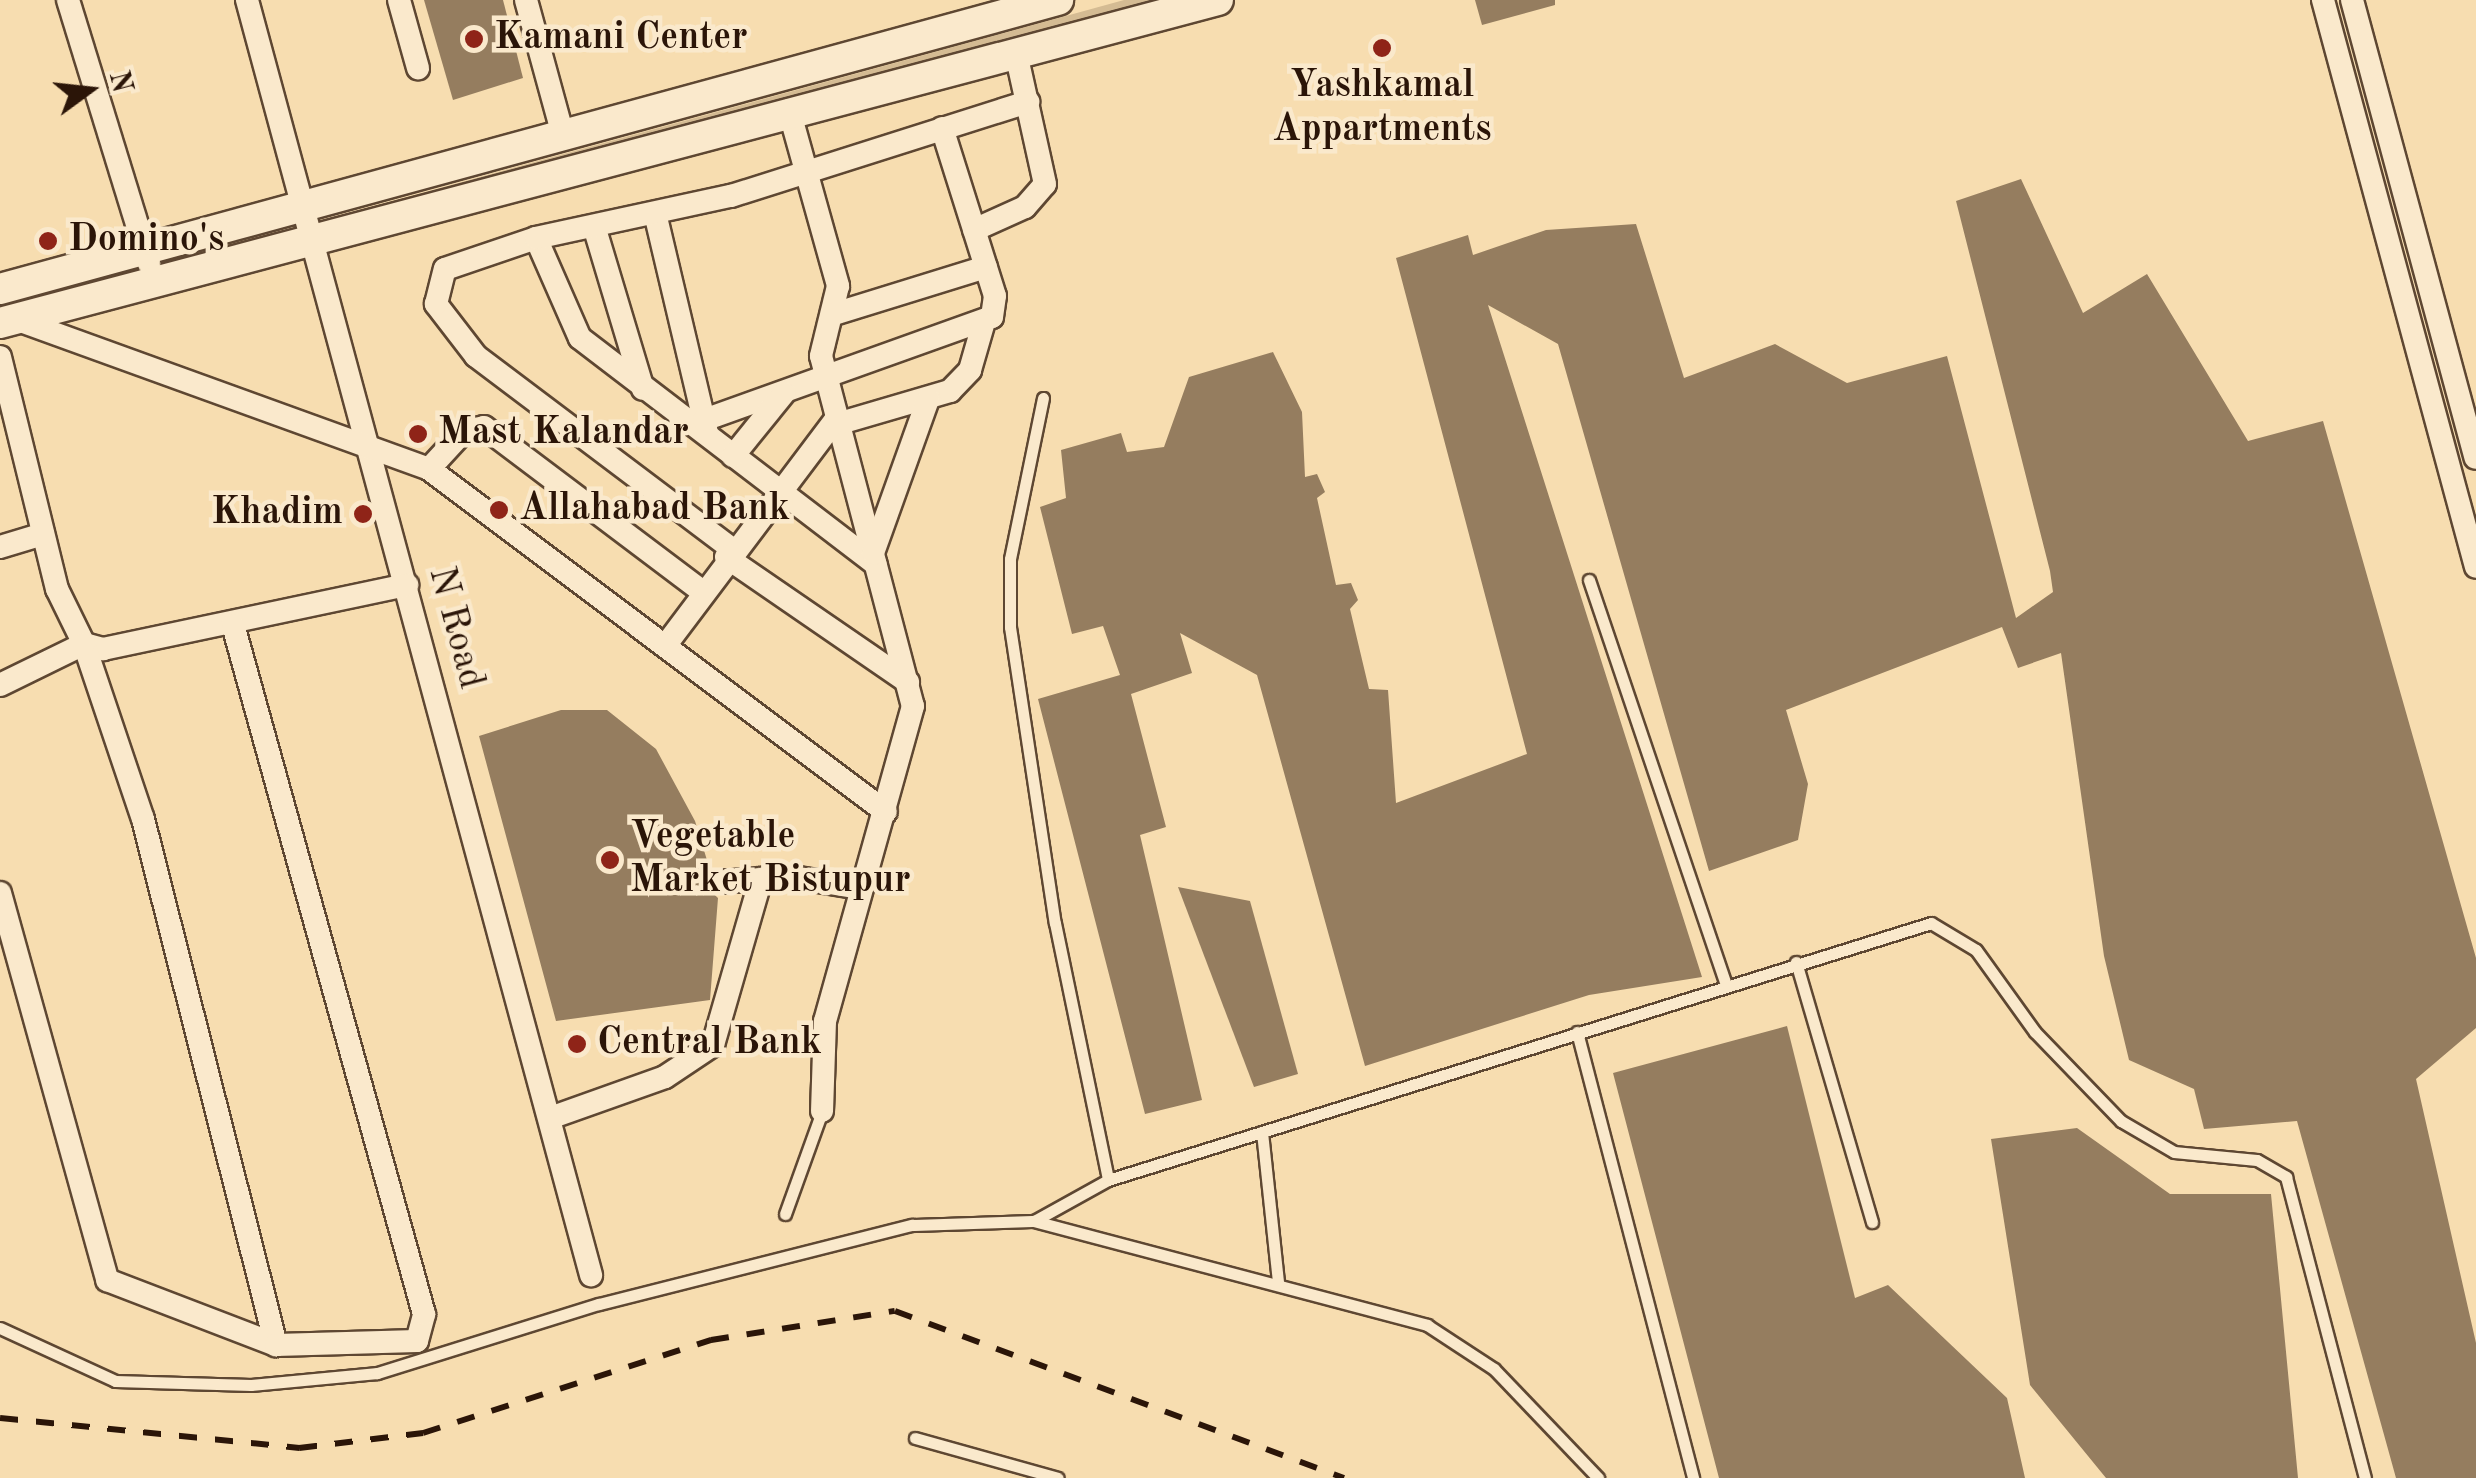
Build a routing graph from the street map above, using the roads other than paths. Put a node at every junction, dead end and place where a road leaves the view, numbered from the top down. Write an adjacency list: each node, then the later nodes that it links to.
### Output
1 (68, 0): 24 (street)
2 (247, 0): 18 (street, N Road)
3 (399, 0): 12 (street)
4 (526, 0): 16 (street)
5 (1058, 0): 9 (street)
6 (1218, 0): 10 (street)
7 (2323, 0): 40 (street)
8 (2352, 0): 38 (street)
9 (986, 10): 16 (street)
10 (1142, 10): 11 (street)
11 (1016, 52): 13 (street); 14 (street)
12 (418, 68)
13 (1028, 102): 15 (street); 21 (street)
14 (789, 110): 17 (street); 22 (street)
15 (942, 128): 17 (street); 21 (street)
16 (562, 132): 18 (street)
17 (804, 167): 19 (street); 28 (street)
18 (310, 204): 22 (street, N Road); 24 (street)
19 (655, 213): 20 (street); 39 (street)
20 (594, 226): 23 (street); 33 (street)
21 (974, 230): 25 (street)
22 (318, 236): 26 (street); 41 (street, N Road)
23 (536, 238): 33 (street); 48 (street)
24 (143, 249): 26 (street); 27 (street)
25 (986, 267): 28 (street); 30 (street)
26 (154, 280): 29 (street)
27 (0, 289)
28 (834, 314): 32 (street)
29 (8, 321): 41 (street)
30 (983, 325): 32 (street); 36 (street)
31 (0, 357): 46 (street)
32 (825, 376): 34 (street); 37 (street)
33 (643, 388): 39 (street)
34 (786, 390): 39 (street); 42 (street)
35 (1043, 398): 70 (lane)
36 (928, 399): 37 (street); 49 (street)
37 (836, 422): 45 (street); 49 (street)
38 (2472, 428): 40 (street); 43 (street)
39 (706, 429): 42 (street)
40 (2440, 438): 50 (street)
41 (370, 448): 44 (street); 52 (street, N Road)
42 (733, 456): 45 (street)
43 (2476, 458)
44 (429, 469): 53 (street); 56 (street)
45 (778, 489): 48 (street); 49 (street)
46 (44, 534): 47 (street); 55 (street)
47 (0, 547)
48 (729, 553): 53 (street); 57 (street)
49 (874, 559): 57 (street)
50 (2476, 567)
51 (1590, 580): 65 (lane)
52 (407, 585): 54 (street); 68 (street, N Road)
53 (703, 592): 56 (street)
54 (233, 625): 55 (street); 77 (street)
55 (84, 644): 58 (street); 77 (street)
56 (665, 646): 59 (street)
57 (908, 682): 59 (street)
58 (0, 685)
59 (886, 812): 62 (street)
60 (761, 879): 61 (street); 62 (street); 68 (street)
61 (718, 882)
62 (861, 888): 67 (street)
63 (0, 893): 77 (street)
64 (1796, 962): 65 (lane); 73 (lane); 82 (lane)
65 (1726, 984): 66 (lane)
66 (1578, 1032): 69 (lane); 81 (lane)
67 (822, 1111): 71 (lane)
68 (550, 1118): 74 (street, N Road)
69 (1262, 1132): 70 (lane); 75 (lane)
70 (1108, 1180): 72 (lane)
71 (785, 1214)
72 (1034, 1221): 75 (lane); 76 (lane)
73 (1872, 1222)
74 (591, 1275)
75 (1278, 1282): 80 (lane)
76 (0, 1328)
77 (276, 1345)
78 (915, 1438): 79 (lane)
79 (1058, 1478)
80 (1598, 1478)
81 (1693, 1478)
82 (2365, 1478)

